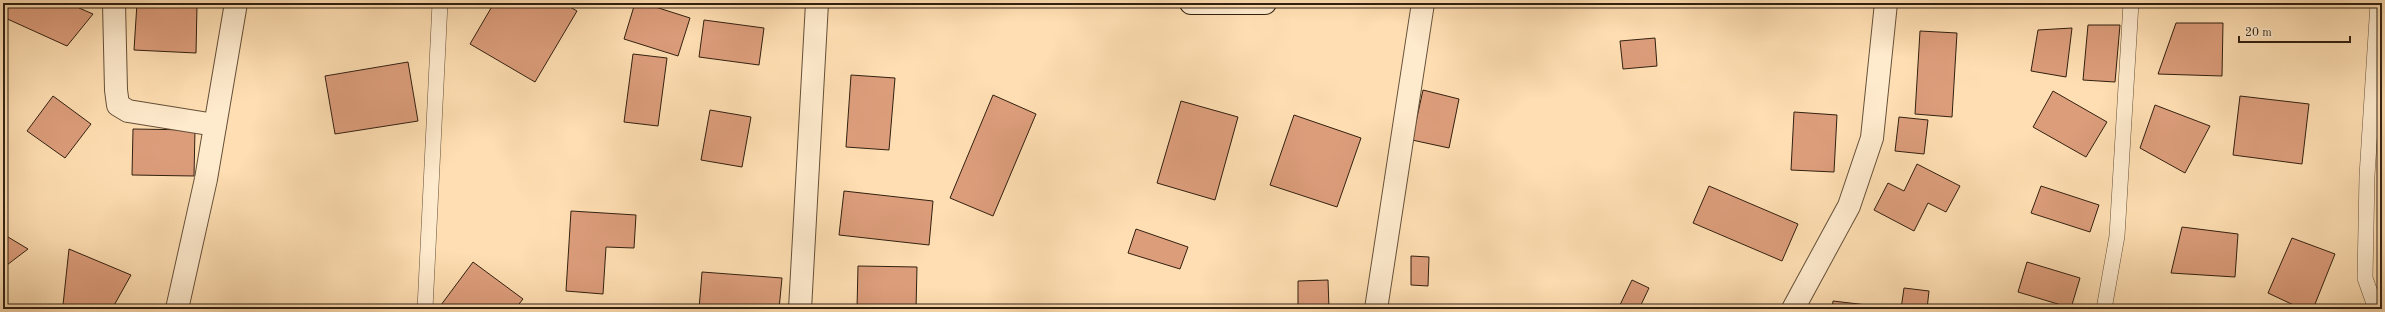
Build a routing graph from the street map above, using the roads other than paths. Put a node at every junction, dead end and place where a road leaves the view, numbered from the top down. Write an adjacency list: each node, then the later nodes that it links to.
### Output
1 (114, 3): 11 (street)
2 (236, 3): 11 (street)
3 (440, 3): 13 (lane)
4 (817, 3): 14 (street)
5 (1196, 3): 6 (street)
6 (1265, 3)
7 (1423, 3): 15 (street)
8 (1886, 3): 16 (street)
9 (2131, 3): 17 (lane)
10 (2378, 3): 18 (lane)
11 (215, 125): 12 (street)
12 (177, 309)
13 (425, 309)
14 (800, 309)
15 (1376, 309)
16 (1793, 309)
17 (2104, 309)
18 (2376, 309)

